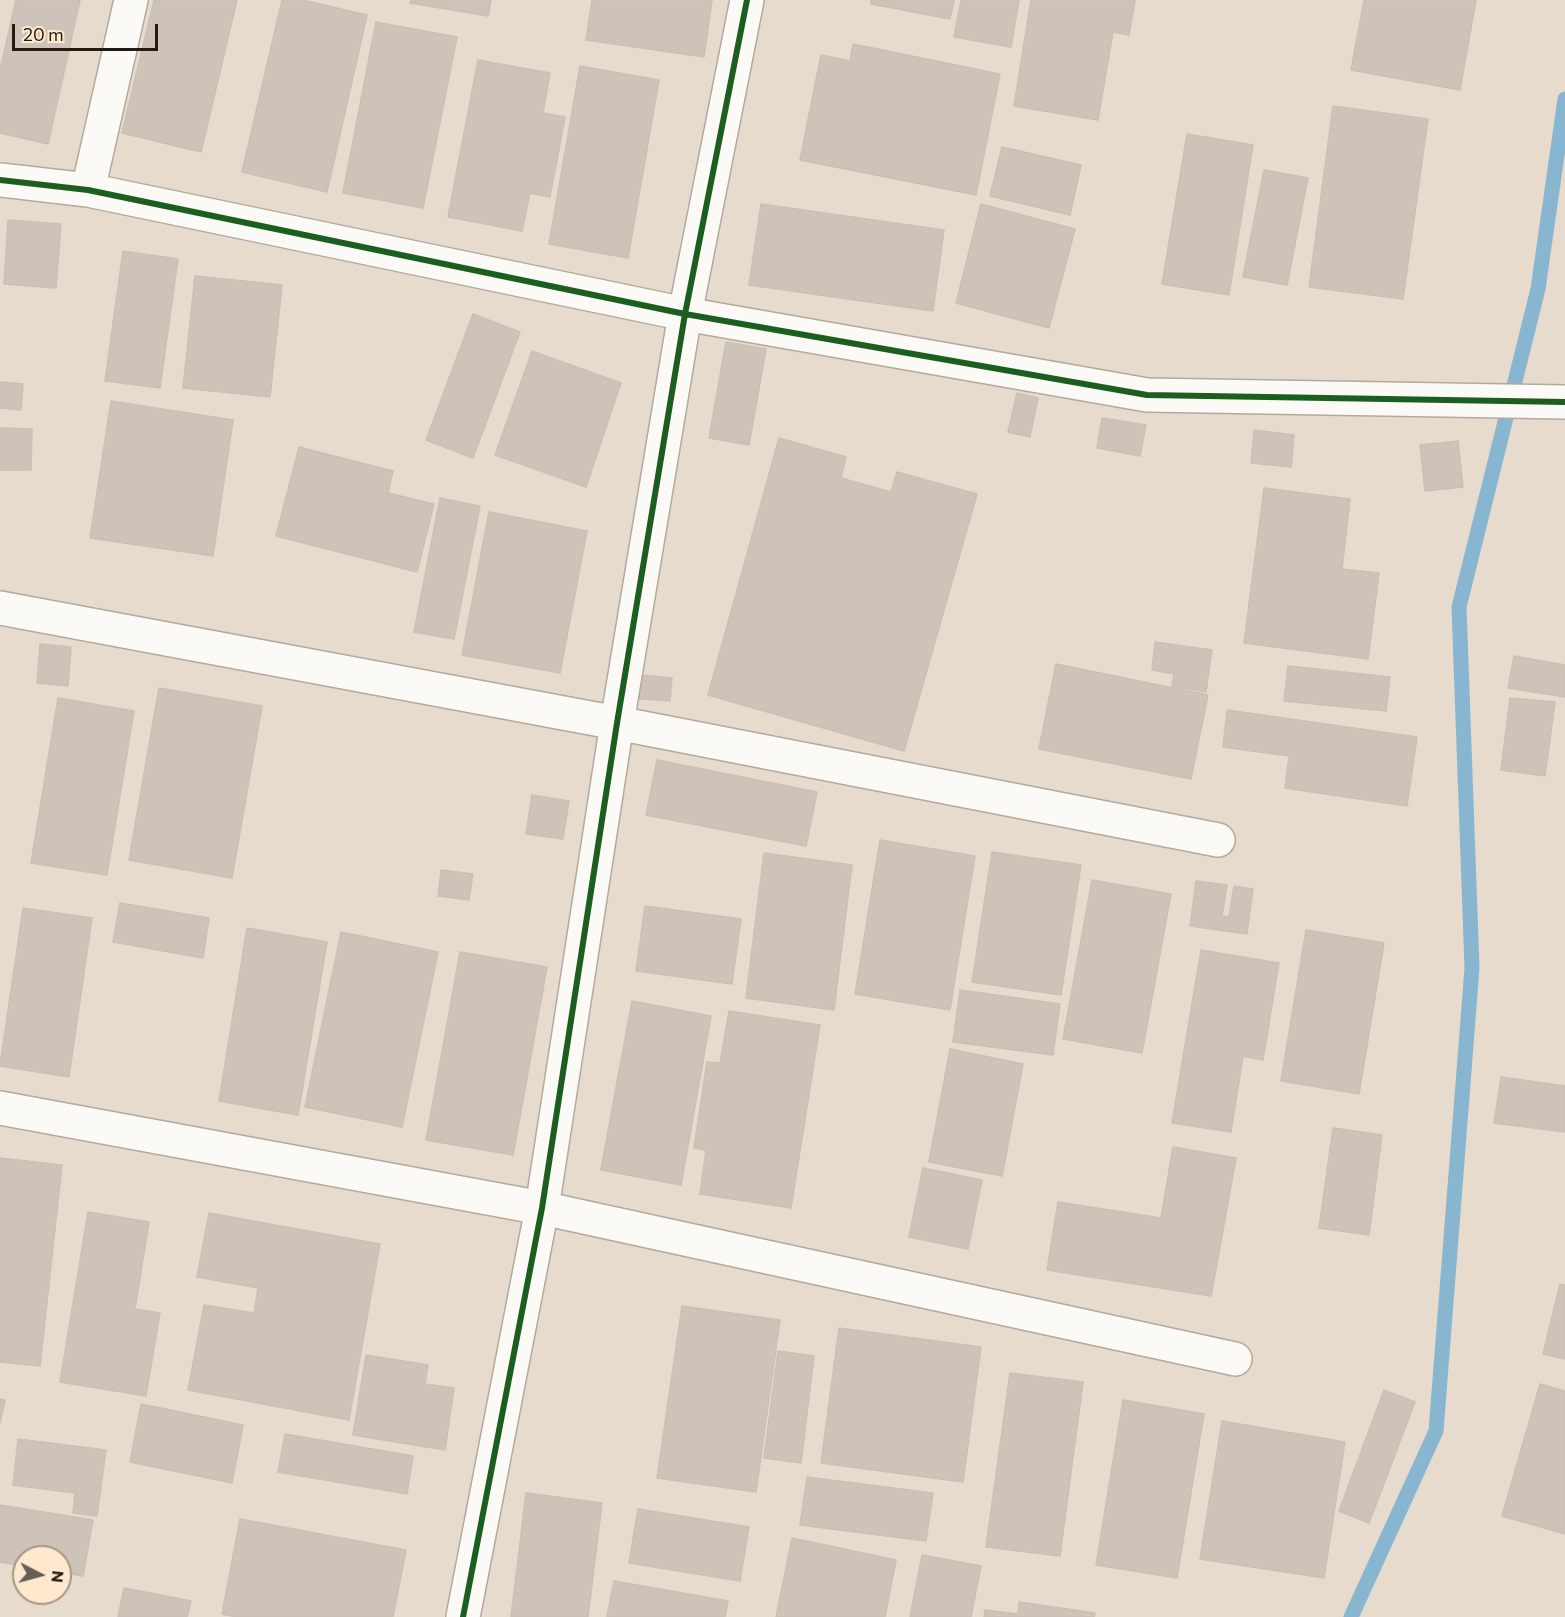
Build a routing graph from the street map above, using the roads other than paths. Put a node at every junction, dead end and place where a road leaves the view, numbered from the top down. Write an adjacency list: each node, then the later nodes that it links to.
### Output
1 (131, 0): 4 (street)
2 (747, 0): 5 (street)
3 (0, 180): 4 (street)
4 (88, 190): 5 (street)
5 (685, 314): 6 (street); 8 (street)
6 (1565, 402)
7 (0, 608): 8 (street)
8 (617, 723): 9 (street); 11 (street)
9 (1218, 840)
10 (0, 1108): 11 (street)
11 (542, 1208): 12 (street); 13 (street)
12 (1235, 1359)
13 (463, 1617)

